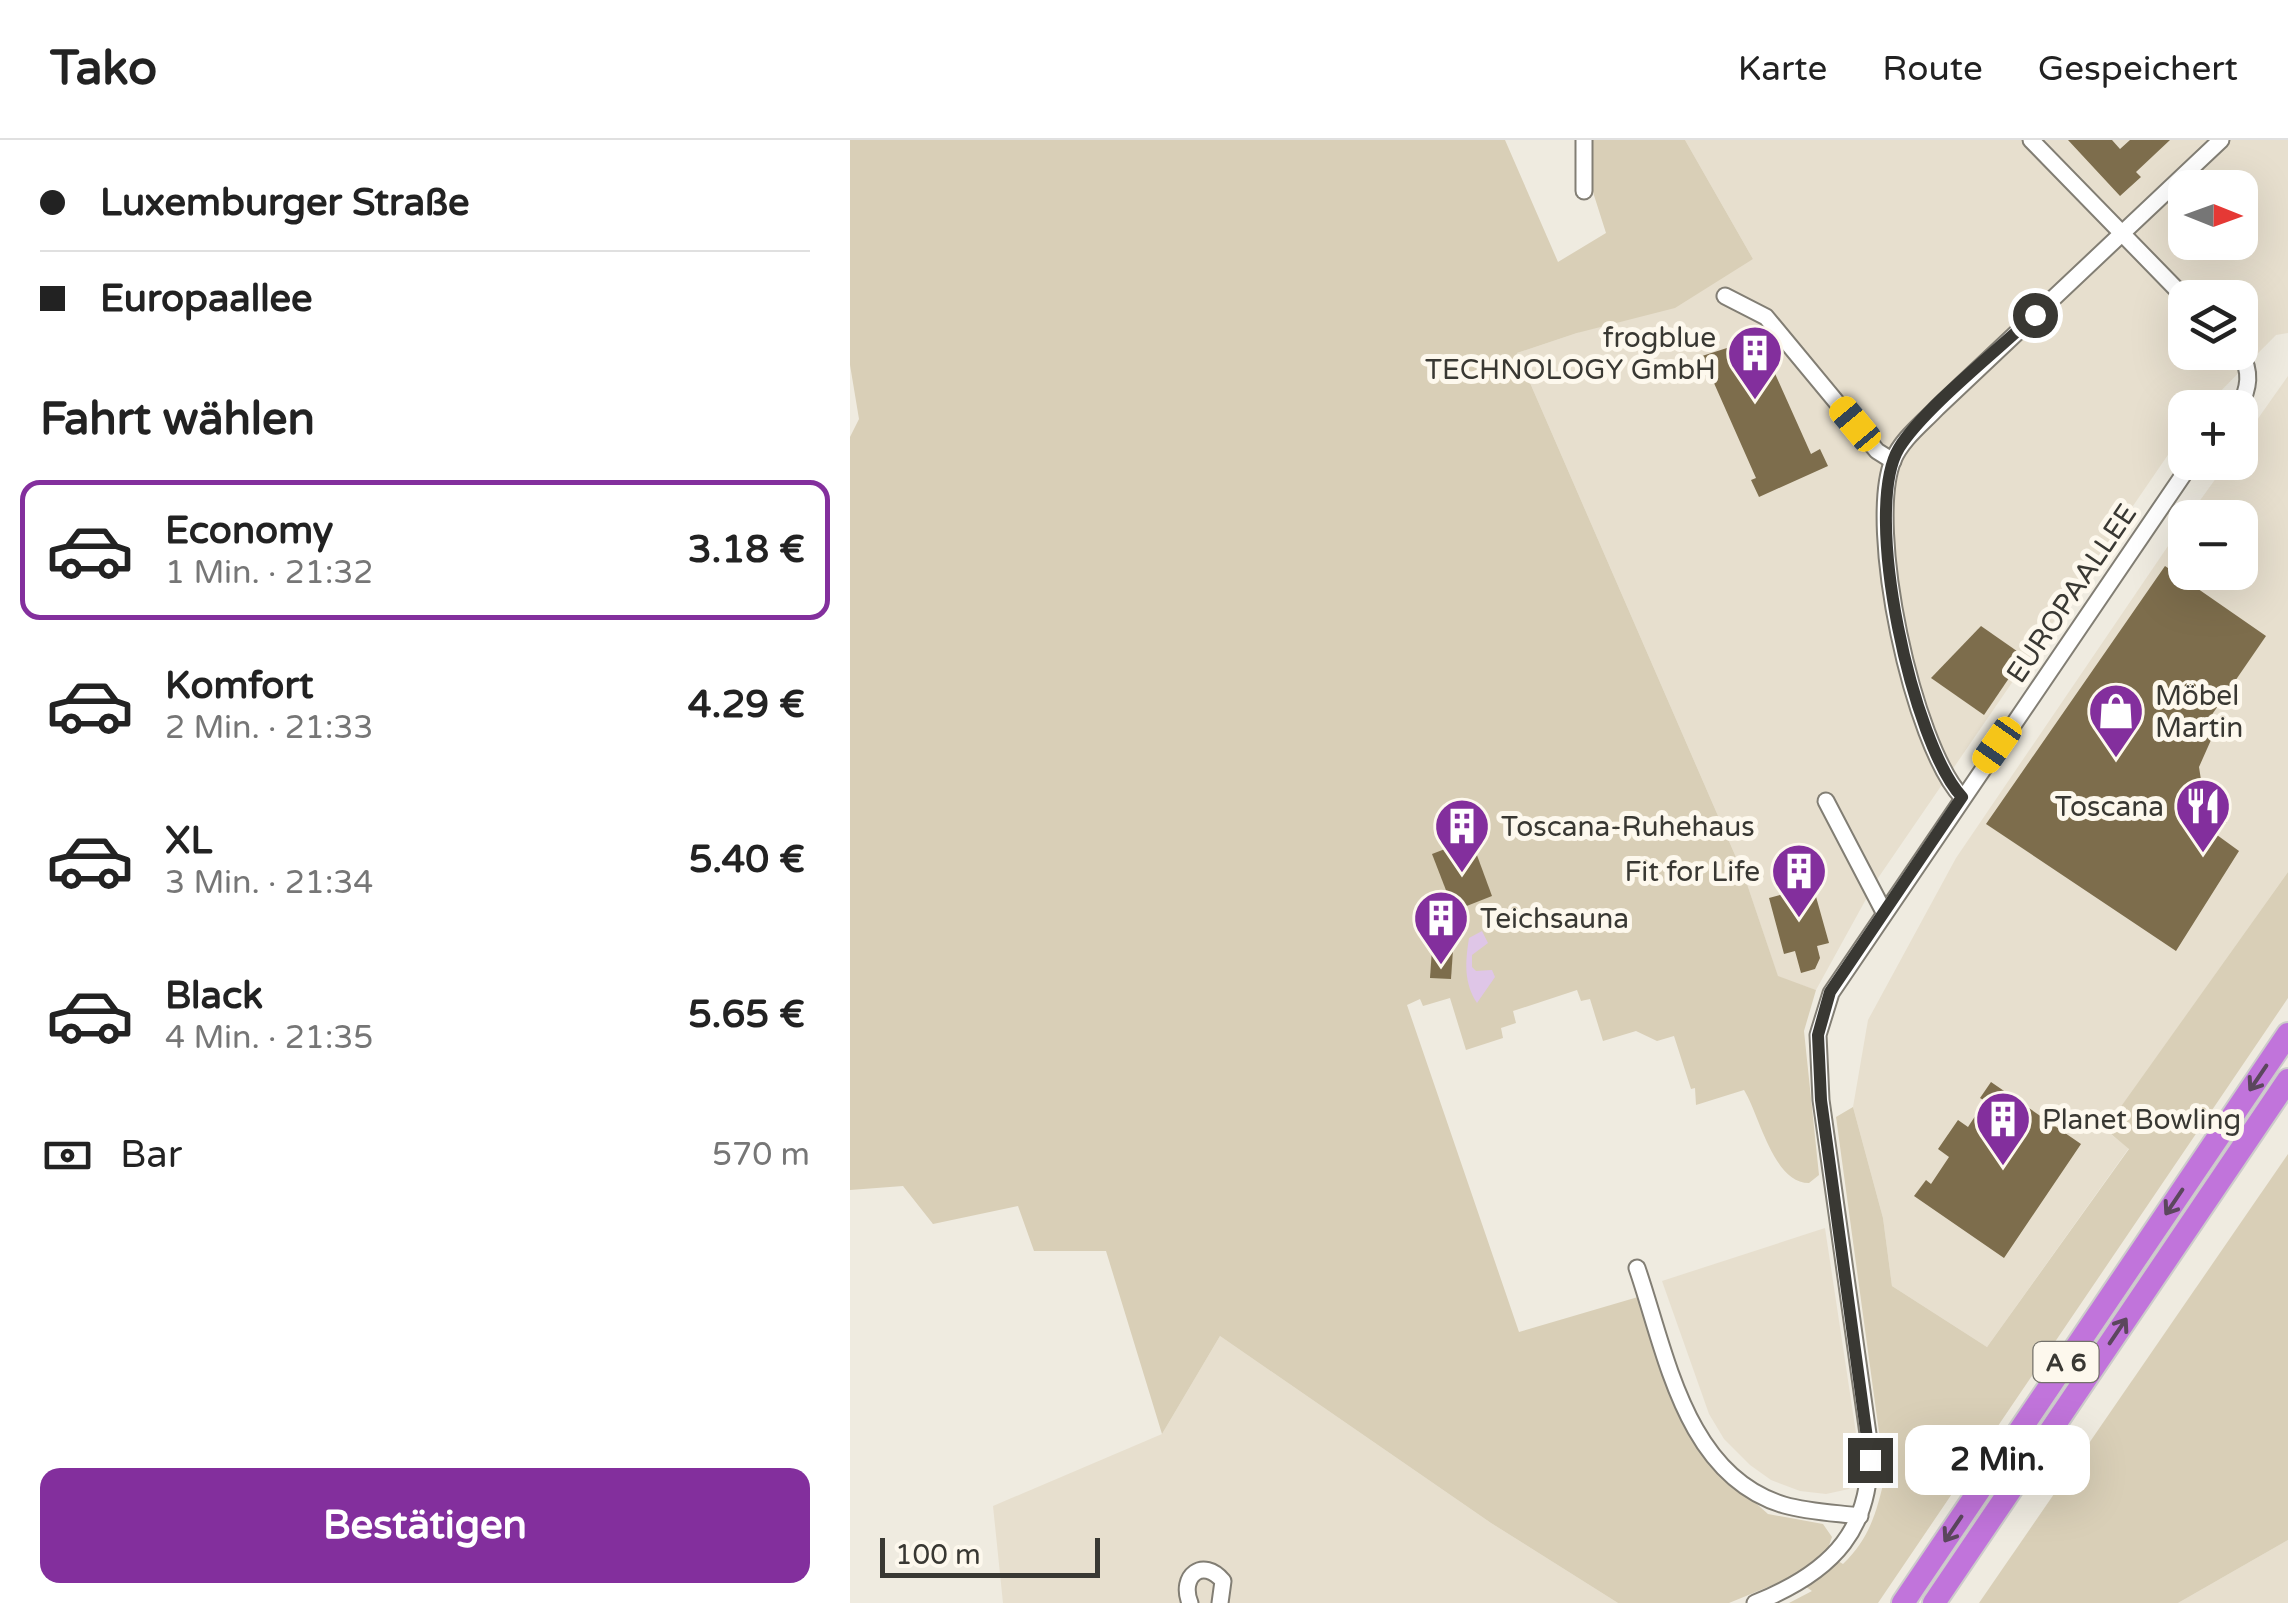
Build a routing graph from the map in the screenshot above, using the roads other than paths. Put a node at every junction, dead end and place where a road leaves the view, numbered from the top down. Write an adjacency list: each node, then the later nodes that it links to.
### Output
1 (1584, 140): 4 (street)
2 (2030, 140): 5 (street)
3 (2221, 140): 5 (street)
4 (1584, 191)
5 (2123, 234): 6 (street); 8 (street)
6 (2168, 280)
7 (1725, 296): 8 (street)
8 (1893, 462): 10 (street)
9 (2180, 480): 10 (street, EUROPAALLEE)
10 (1962, 797): 12 (street, EUROPAALLEE)
11 (1826, 801): 12 (street)
12 (1884, 912): 16 (street, EUROPAALLEE)
13 (2288, 1034): 20 (highway, A 6, one-way to 20)
14 (2284, 1088): 21 (highway, A 6, one-way to 14)
15 (1637, 1268): 16 (street)
16 (1860, 1516): 19 (street, EUROPAALLEE)
17 (1190, 1603): 18 (street)
18 (1220, 1603)
19 (1755, 1603)
20 (1903, 1603)
21 (1934, 1603)

